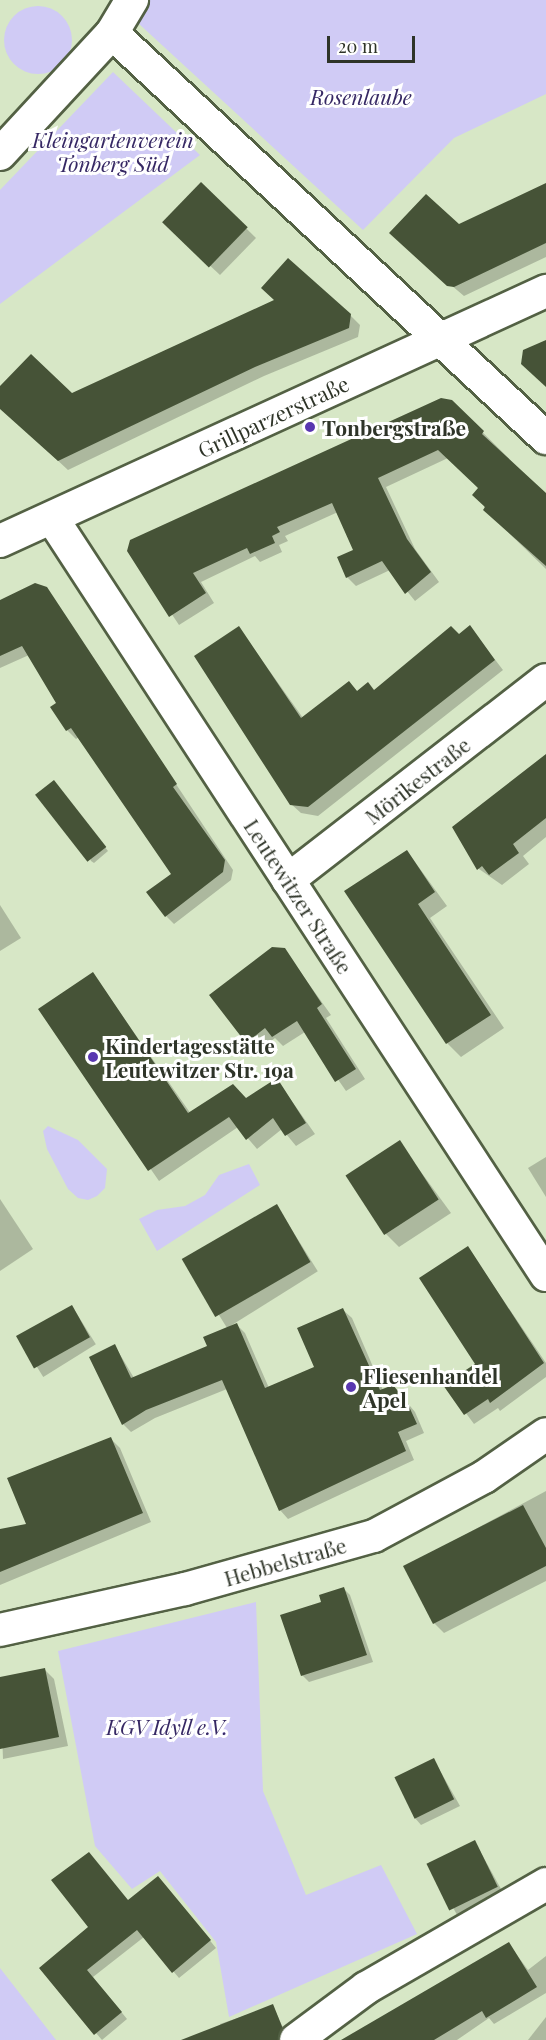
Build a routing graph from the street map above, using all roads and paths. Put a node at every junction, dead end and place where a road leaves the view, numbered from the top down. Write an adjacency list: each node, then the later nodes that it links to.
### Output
1 (132, 0): 2 (street)
2 (112, 33): 3 (street); 5 (street)
3 (0, 154)
4 (546, 291): 5 (street, Grillparzerstraße)
5 (441, 339): 6 (street); 7 (street, Grillparzerstraße)
6 (546, 438)
7 (52, 518): 8 (street, Grillparzerstraße); 10 (street, Leutewitzer Straße)
8 (0, 541)
9 (546, 680): 10 (street, Mörikestraße)
10 (288, 880): 11 (street, Leutewitzer Straße)
11 (546, 1275)
12 (546, 1434): 13 (street, Hebbelstraße)
13 (0, 1630)
14 (546, 1884): 15 (street)
15 (296, 2040)

